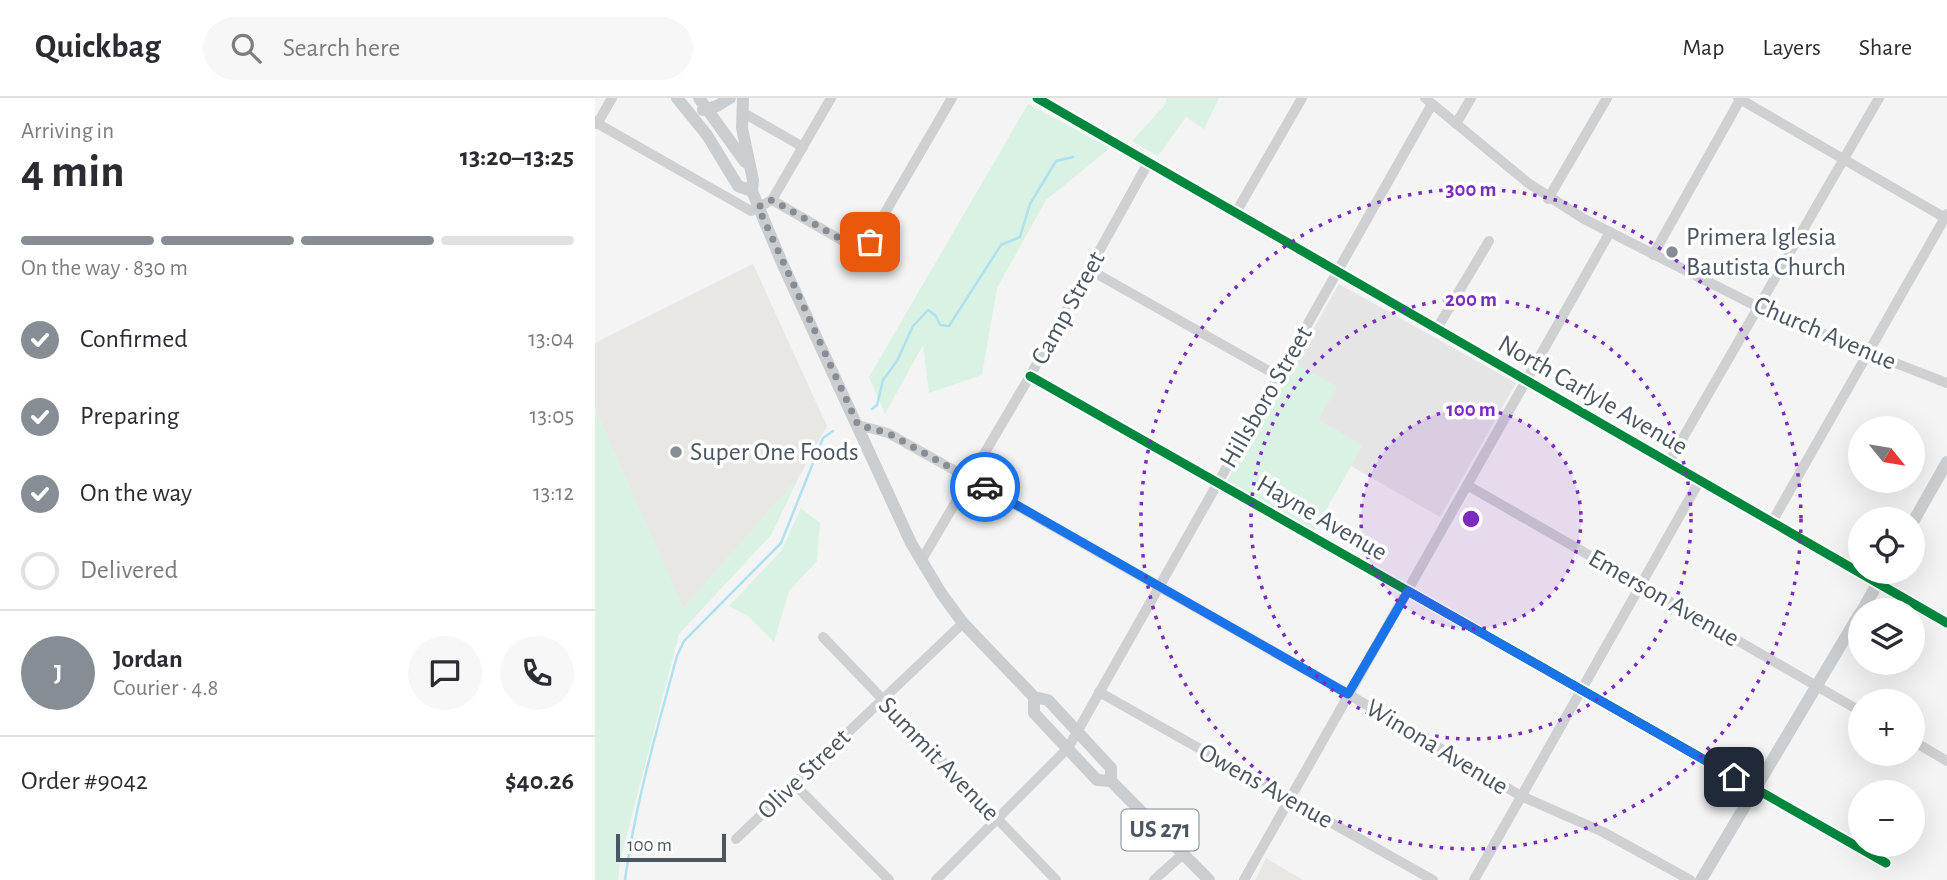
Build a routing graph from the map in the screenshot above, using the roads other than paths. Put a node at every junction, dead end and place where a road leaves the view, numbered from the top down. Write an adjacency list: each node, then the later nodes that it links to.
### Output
1 (612, 98): 17 (street)
2 (699, 98): 15 (main road, US 271)
3 (730, 98): 15 (main road)
4 (743, 98): 16 (main road)
5 (831, 98): 20 (street)
6 (952, 98): 26 (street)
7 (1037, 98): 22 (street, North Carlyle Avenue)
8 (1302, 98): 28 (street)
9 (1471, 98): 18 (street)
10 (1607, 98): 25 (street)
11 (1879, 98): 21 (street)
12 (1740, 99): 21 (street); 32 (street)
13 (1428, 101): 18 (street, Church Avenue); 34 (street, Hillsboro Street)
14 (681, 103): 15 (main road); 19 (main road, US 271)
15 (710, 104): 19 (main road); 23 (main road, US 271)
16 (742, 112): 20 (street); 23 (main road)
17 (596, 123): 27 (street)
18 (1456, 124): 25 (street, Church Avenue)
19 (707, 135): 24 (main road, US 271)
20 (803, 147): 26 (street)
21 (1843, 158): 29 (street); 35 (street)
22 (1148, 163): 28 (street, North Carlyle Avenue); 33 (street, Camp Street)
23 (750, 171): 24 (main road, US 271)
24 (752, 191): 27 (main road, US 271)
25 (1548, 199): 30 (street, Church Avenue)
26 (772, 200): 27 (street)
27 (758, 207): 42 (main road, US 271)
28 (1235, 214): 34 (street, North Carlyle Avenue)
29 (1946, 217): 37 (street)
30 (1610, 232): 32 (street, Church Avenue); 40 (street)
31 (1489, 241): 36 (street)
32 (1654, 255): 35 (street, Church Avenue)
33 (1090, 270): 38 (street, Camp Street); 39 (street)
34 (1337, 272): 36 (street, North Carlyle Avenue); 39 (street, Hillsboro Street)
35 (1758, 307): 37 (street, Church Avenue); 43 (street)
36 (1436, 330): 40 (street, North Carlyle Avenue)
37 (1867, 352): 41 (street, Church Avenue); 50 (street)
38 (1030, 376): 45 (street, Camp Street); 47 (street, Hayne Avenue)
39 (1278, 376): 47 (street, Hillsboro Street)
40 (1525, 380): 43 (street, North Carlyle Avenue); 48 (street)
41 (1947, 383)
42 (858, 425): 45 (street, Winona Avenue); 52 (main road, US 271)
43 (1668, 462): 46 (street, North Carlyle Avenue)
44 (1947, 462): 49 (main road)
45 (970, 479): 52 (street, Camp Street); 55 (street, Winona Avenue)
46 (1700, 480): 50 (street, North Carlyle Avenue); 53 (street)
47 (1217, 482): 55 (street, Hillsboro Street); 56 (street, Hayne Avenue)
48 (1467, 485): 53 (street, Emerson Avenue); 56 (street)
49 (1922, 507)
50 (1772, 522): 51 (street, North Carlyle Avenue)
51 (1848, 560)
52 (921, 561): 57 (main road, US 271)
53 (1641, 584): 61 (street, Emerson Avenue); 62 (street)
54 (1891, 584): 58 (street, North Carlyle Avenue)
55 (1159, 586): 63 (street, Hillsboro Street); 64 (street, Winona Avenue)
56 (1408, 591): 62 (street, Hayne Avenue); 64 (street)
57 (963, 623): 65 (main road, US 271); 66 (street, Olive Street)
58 (1947, 623)
59 (1848, 635): 61 (main road)
60 (824, 637): 66 (street, Summit Avenue)
61 (1818, 687): 67 (street, Emerson Avenue); 74 (main road)
62 (1581, 689): 74 (street, Hayne Avenue); 75 (street)
63 (1099, 692): 68 (street, Hillsboro Street); 76 (street, Owens Avenue)
64 (1348, 694): 75 (street, Winona Avenue); 76 (street)
65 (1034, 697): 68 (main road, US 271); 69 (main road, US 271)
66 (882, 699): 73 (street, Olive Street); 77 (street, Summit Avenue)
67 (1848, 704)
68 (1077, 730): 69 (street, Hillsboro Street); 72 (main road, US 271)
69 (1068, 748): 72 (main road, US 271); 77 (street, Hillsboro Street)
70 (1925, 748): 71 (street)
71 (1947, 761)
72 (1111, 781): 79 (main road, US 271)
73 (794, 784): 78 (street, Olive Street); 81 (street)
74 (1756, 789): 80 (street, Hayne Avenue); 90 (main road)
75 (1521, 796): 88 (street); 89 (street, Winona Avenue)
76 (1289, 799): 86 (street); 87 (street, Owens Avenue)
77 (998, 820): 82 (street, Hillsboro Street); 83 (street, Summit Avenue)
78 (736, 839)
79 (1183, 853): 84 (street); 85 (main road, US 271)
80 (1885, 863)
81 (889, 880)
82 (936, 880)
83 (1056, 880)
84 (1154, 880)
85 (1209, 880)
86 (1244, 880)
87 (1433, 880)
88 (1474, 880)
89 (1690, 880)
90 (1702, 880)

